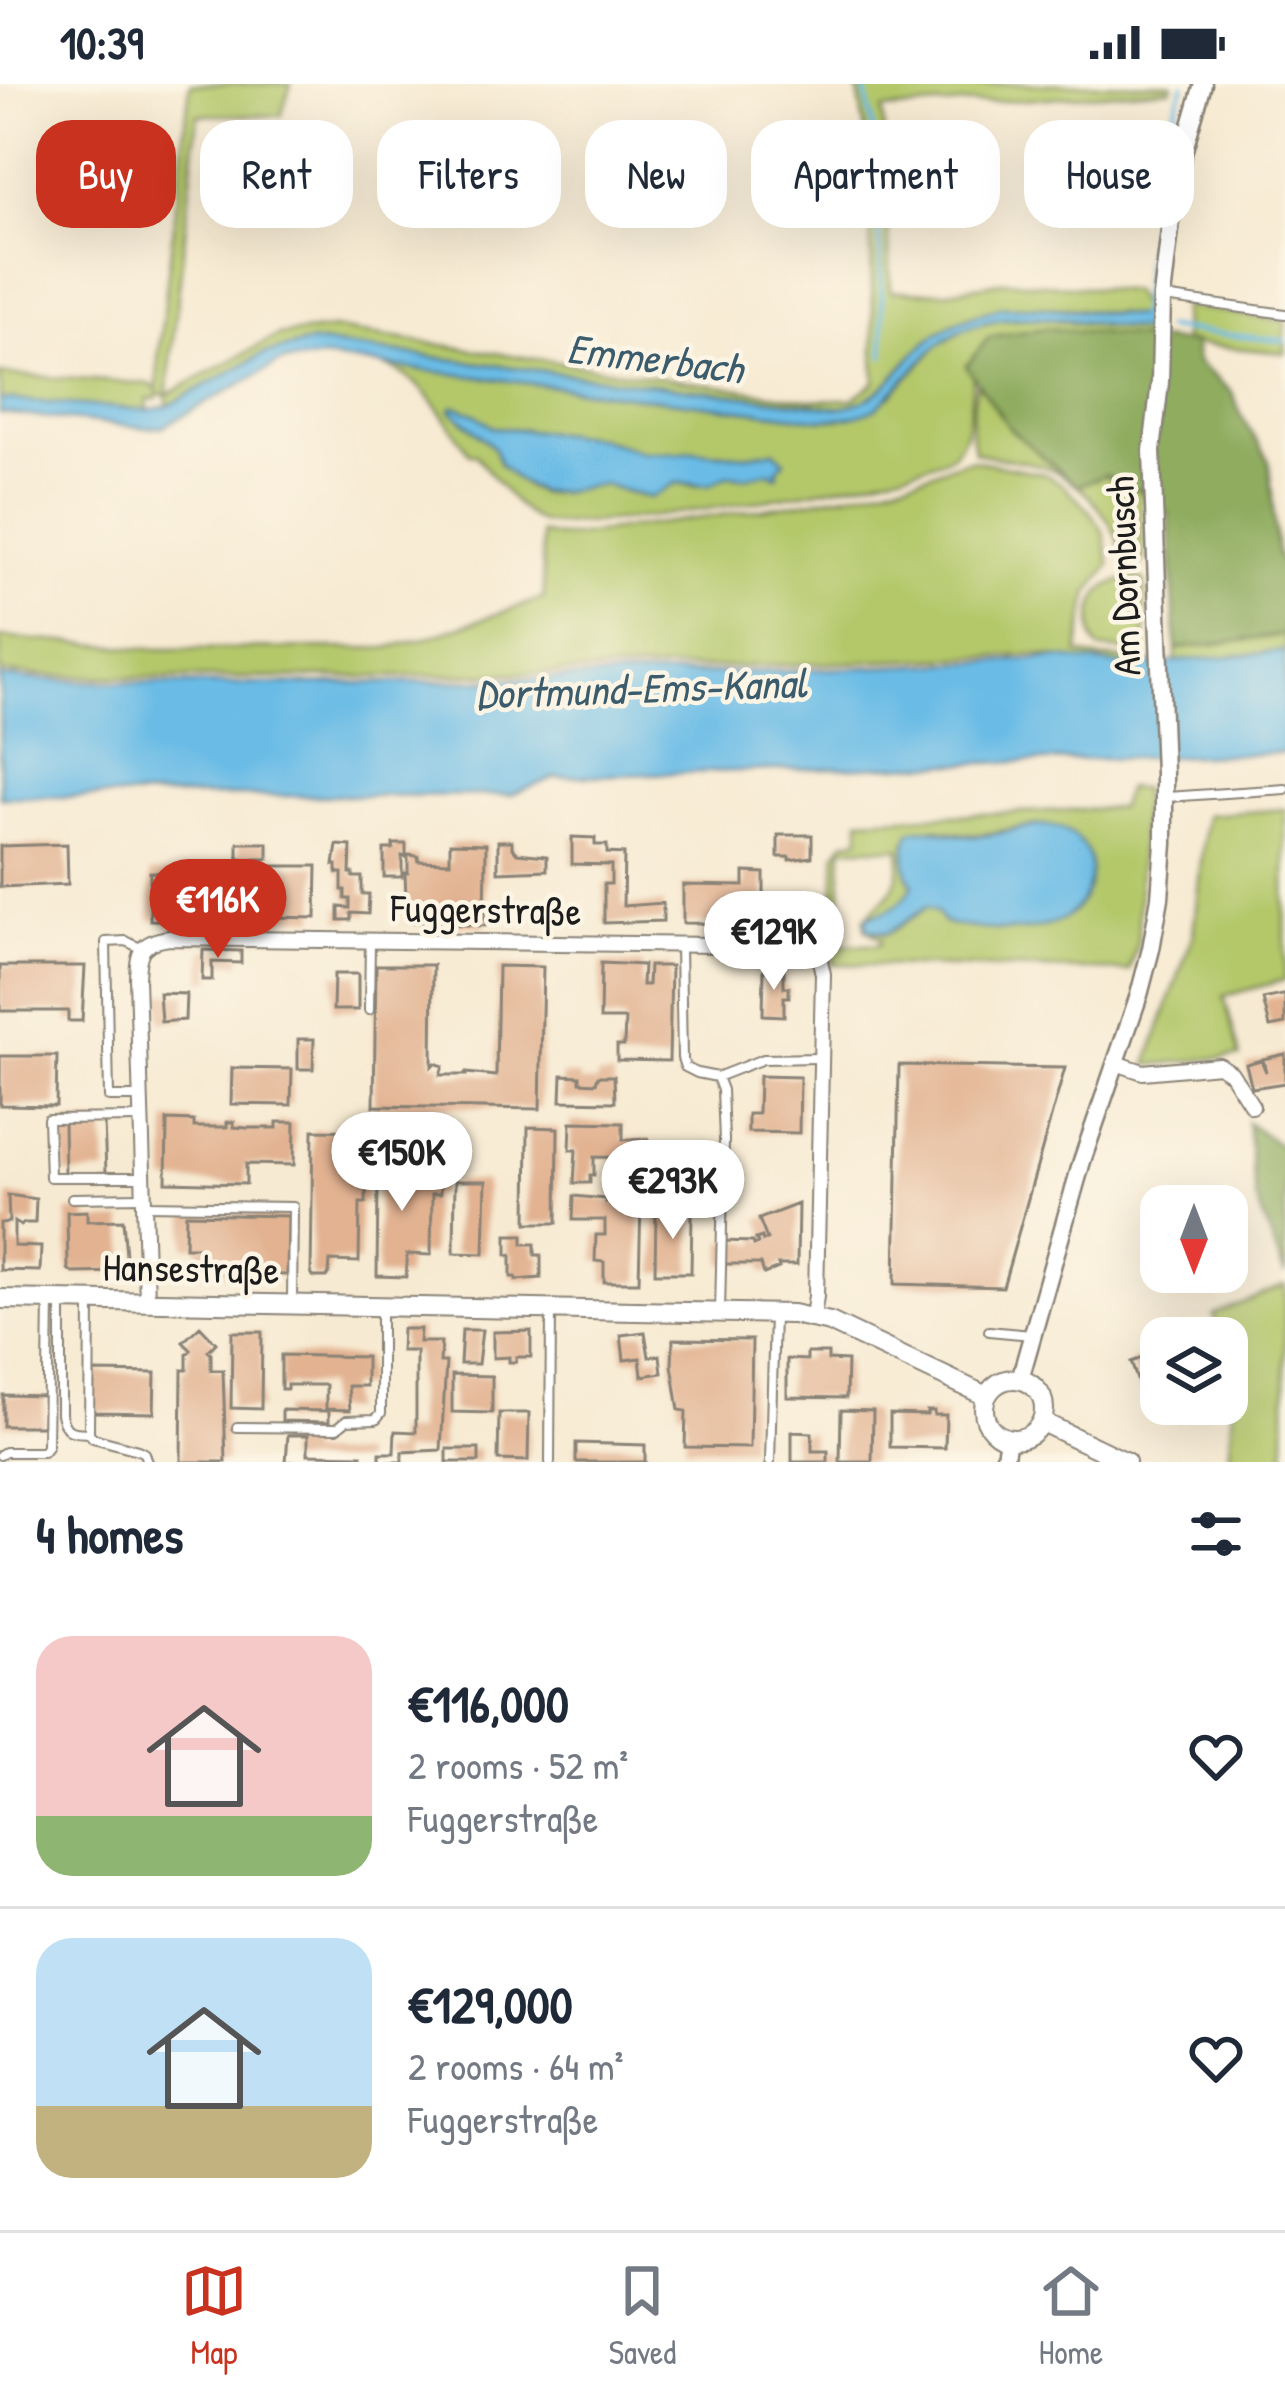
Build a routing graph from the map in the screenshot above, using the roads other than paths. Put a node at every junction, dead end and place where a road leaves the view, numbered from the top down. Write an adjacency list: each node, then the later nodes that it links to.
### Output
1 (1203, 84): 2 (street, Am Dornbusch)
2 (1162, 301): 3 (lane); 5 (street, Am Dornbusch)
3 (1285, 314)
4 (1285, 789): 5 (lane)
5 (1164, 797): 11 (street, Am Dornbusch)
6 (370, 940): 7 (street, Fuggerstraße); 8 (street, Fuggerstraße); 9 (lane)
7 (680, 945): 10 (street, Fuggerstraße); 12 (lane)
8 (142, 949): 13 (street); 13 (lane)
9 (369, 1010)
10 (821, 1058): 12 (lane); 28 (street, Fuggerstraße)
11 (1115, 1063): 14 (street); 30 (street, Am Dornbusch)
12 (717, 1077): 26 (lane)
13 (141, 1097): 15 (street)
14 (1252, 1106)
15 (142, 1118): 16 (street); 16 (lane)
16 (143, 1177): 18 (street)
17 (72, 1198): 18 (lane)
18 (144, 1201): 22 (street); 23 (lane)
19 (0, 1299): 20 (main road, Hansestraße)
20 (55, 1300): 21 (main road, Hansestraße); 35 (lane); 37 (lane)
21 (90, 1300): 22 (main road, Hansestraße); 35 (lane)
22 (147, 1301): 23 (main road, Hansestraße)
23 (292, 1303): 24 (main road, Hansestraße)
24 (381, 1305): 25 (main road, Hansestraße); 34 (lane)
25 (551, 1308): 26 (main road, Hansestraße); 39 (lane)
26 (720, 1311): 27 (main road, Hansestraße)
27 (774, 1313): 28 (main road, Hansestraße); 40 (lane)
28 (813, 1317): 32 (main road, Hansestraße)
29 (989, 1331): 30 (lane)
30 (1032, 1335): 31 (street, Am Dornbusch)
31 (1020, 1379): 32 (main road); 33 (main road)
32 (986, 1396): 36 (main road)
33 (1042, 1422): 36 (main road); 42 (main road)
34 (237, 1427)
35 (88, 1433): 38 (lane)
36 (1008, 1439): 41 (street)
37 (0, 1455)
38 (147, 1462)
39 (550, 1462)
40 (770, 1462)
41 (1004, 1462)
42 (1126, 1462)

